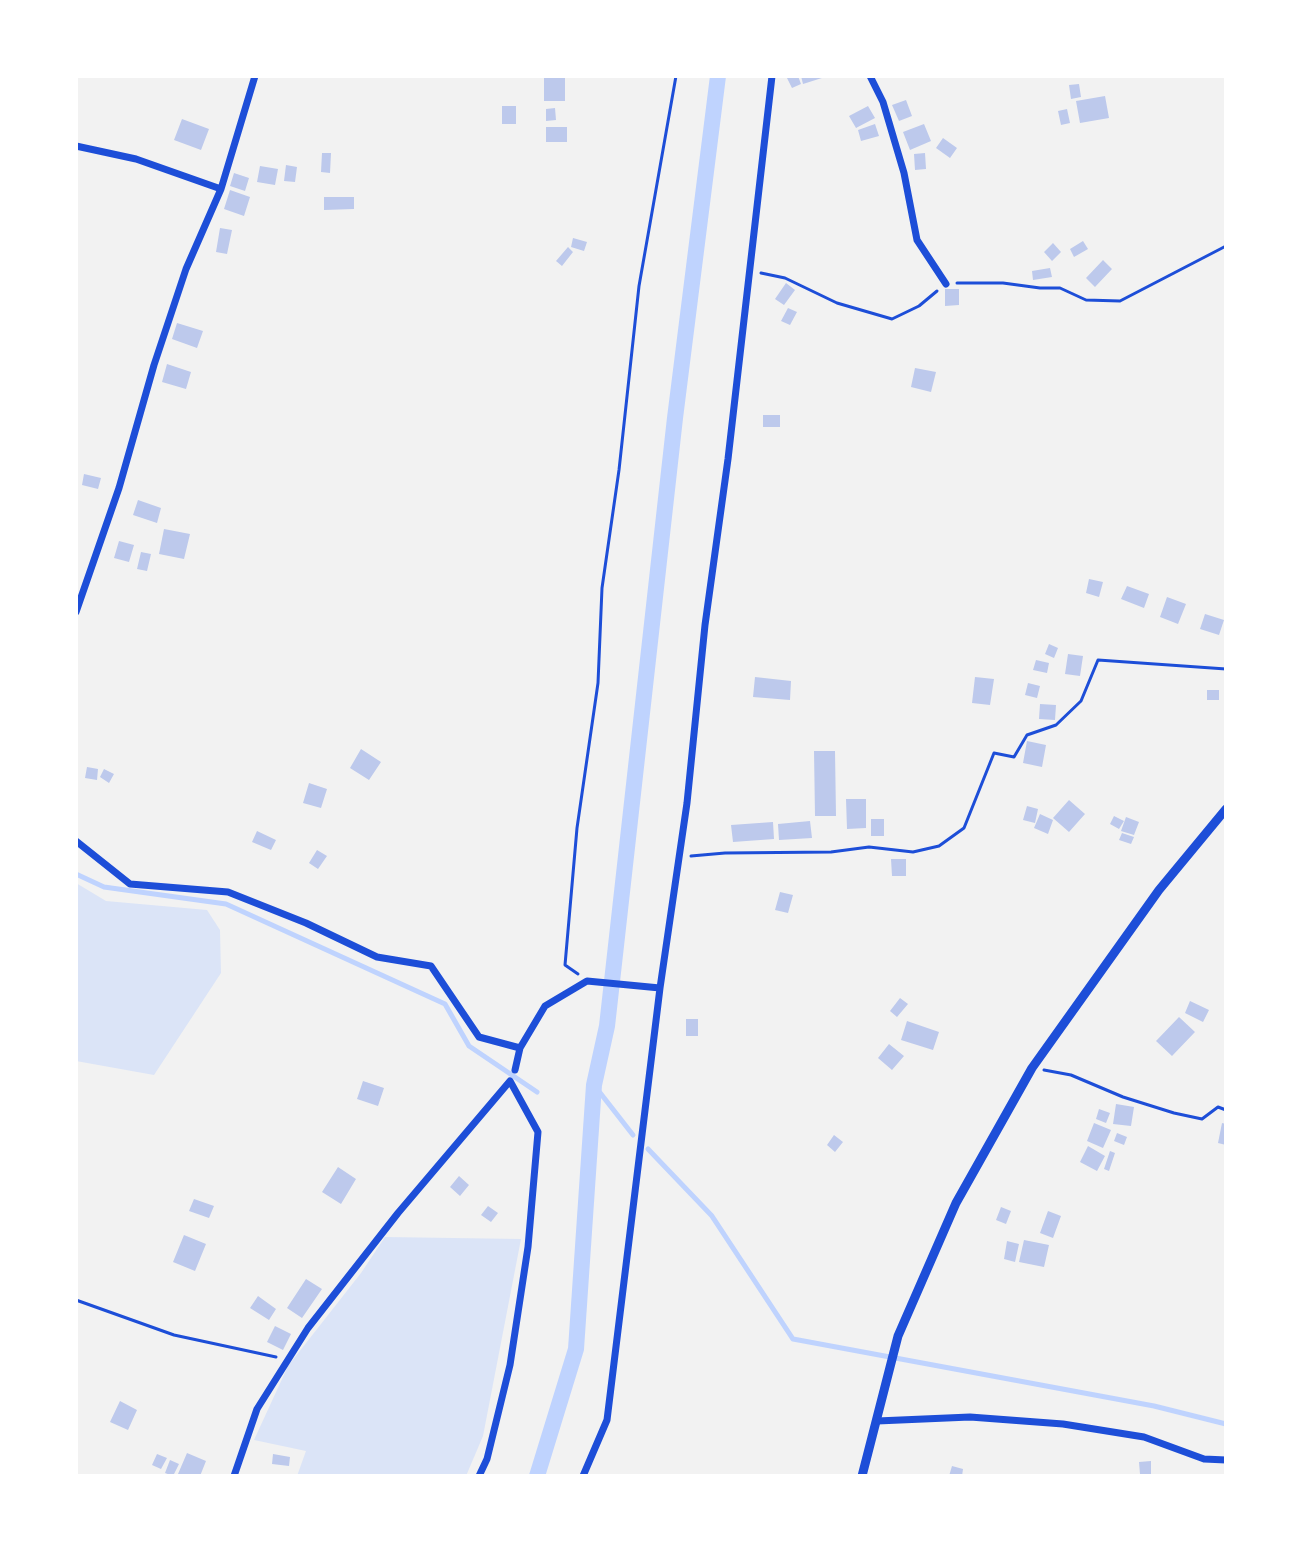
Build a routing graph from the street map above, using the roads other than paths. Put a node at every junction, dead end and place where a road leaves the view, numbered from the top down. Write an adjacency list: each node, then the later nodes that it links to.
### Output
1 (255, 76): 5 (street)
2 (772, 76): 10 (street)
3 (870, 76): 6 (street)
4 (76, 146): 5 (street)
5 (221, 189): 7 (street)
6 (946, 284)
7 (76, 612)
8 (1226, 809): 13 (street)
9 (76, 841): 11 (street)
10 (660, 988): 11 (street); 17 (street)
11 (520, 1048): 12 (street)
12 (515, 1070)
13 (877, 1421): 14 (street); 18 (street)
14 (1226, 1460)
15 (234, 1476): 16 (street)
16 (479, 1476)
17 (583, 1476)
18 (862, 1476)

